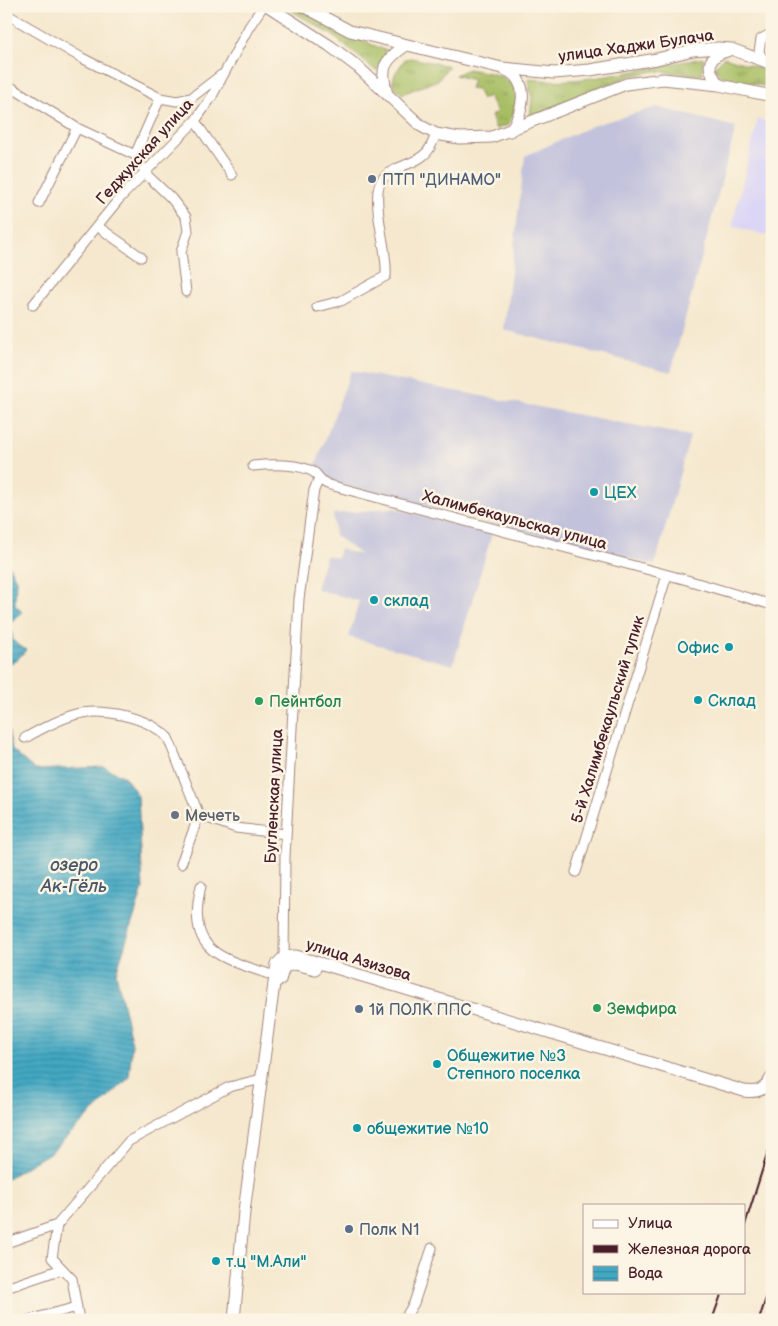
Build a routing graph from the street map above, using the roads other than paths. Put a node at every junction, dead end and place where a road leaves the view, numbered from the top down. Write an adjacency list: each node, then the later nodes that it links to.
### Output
1 (263, 6): 10 (street, Геджухская улица)
2 (268, 6): 13 (main road)
3 (303, 6): 6 (main road, улица Хаджи Булача)
4 (6, 14): 15 (street)
5 (772, 33): 8 (street)
6 (404, 46): 9 (main road, улица Хаджи Булача); 13 (main road)
7 (731, 50): 8 (main road, улица Хаджи Булача); 9 (main road, улица Хаджи Булача); 11 (main road)
8 (768, 63)
9 (502, 68): 19 (main road)
10 (223, 73): 15 (street); 17 (street, Геджухская улица)
11 (719, 85): 14 (main road); 19 (main road)
12 (10, 87): 16 (street); 18 (street)
13 (387, 95): 20 (main road)
14 (772, 96)
15 (160, 98): 21 (street)
16 (6, 100)
17 (195, 121): 22 (street, Геджухская улица); 23 (street)
18 (77, 128): 21 (street); 24 (street)
19 (510, 131): 20 (main road)
20 (436, 134): 29 (street)
21 (135, 155): 22 (street)
22 (144, 171): 25 (street, Геджухская улица); 27 (street)
23 (232, 175)
24 (39, 203)
25 (98, 226): 26 (street); 28 (street, Геджухская улица)
26 (141, 257)
27 (186, 292)
28 (33, 305)
29 (318, 307)
30 (253, 466): 31 (street, Халимбекаульская улица)
31 (319, 479): 32 (street, Халимбекаульская улица); 36 (street, Бугленская улица)
32 (667, 575): 33 (street, Халимбекаульская улица); 38 (street, 5-й Халимбекаульский тупик)
33 (772, 605)
34 (25, 738): 35 (street)
35 (199, 816): 36 (street); 37 (street)
36 (286, 834): 40 (street, Бугленская улица)
37 (181, 864)
38 (576, 872)
39 (201, 886): 40 (street)
40 (281, 969): 41 (main road, улица Азизова); 42 (main road); 43 (main road, улица Азизова); 53 (main road)
41 (772, 1077)
42 (260, 1079): 44 (street); 52 (main road)
43 (772, 1088)
44 (56, 1225): 45 (street); 47 (street)
45 (6, 1243)
46 (432, 1248): 54 (street)
47 (62, 1268): 48 (street); 49 (street)
48 (6, 1288)
49 (77, 1307): 50 (street); 51 (street)
50 (28, 1320)
51 (79, 1320)
52 (234, 1320)
53 (239, 1320)
54 (404, 1320)

